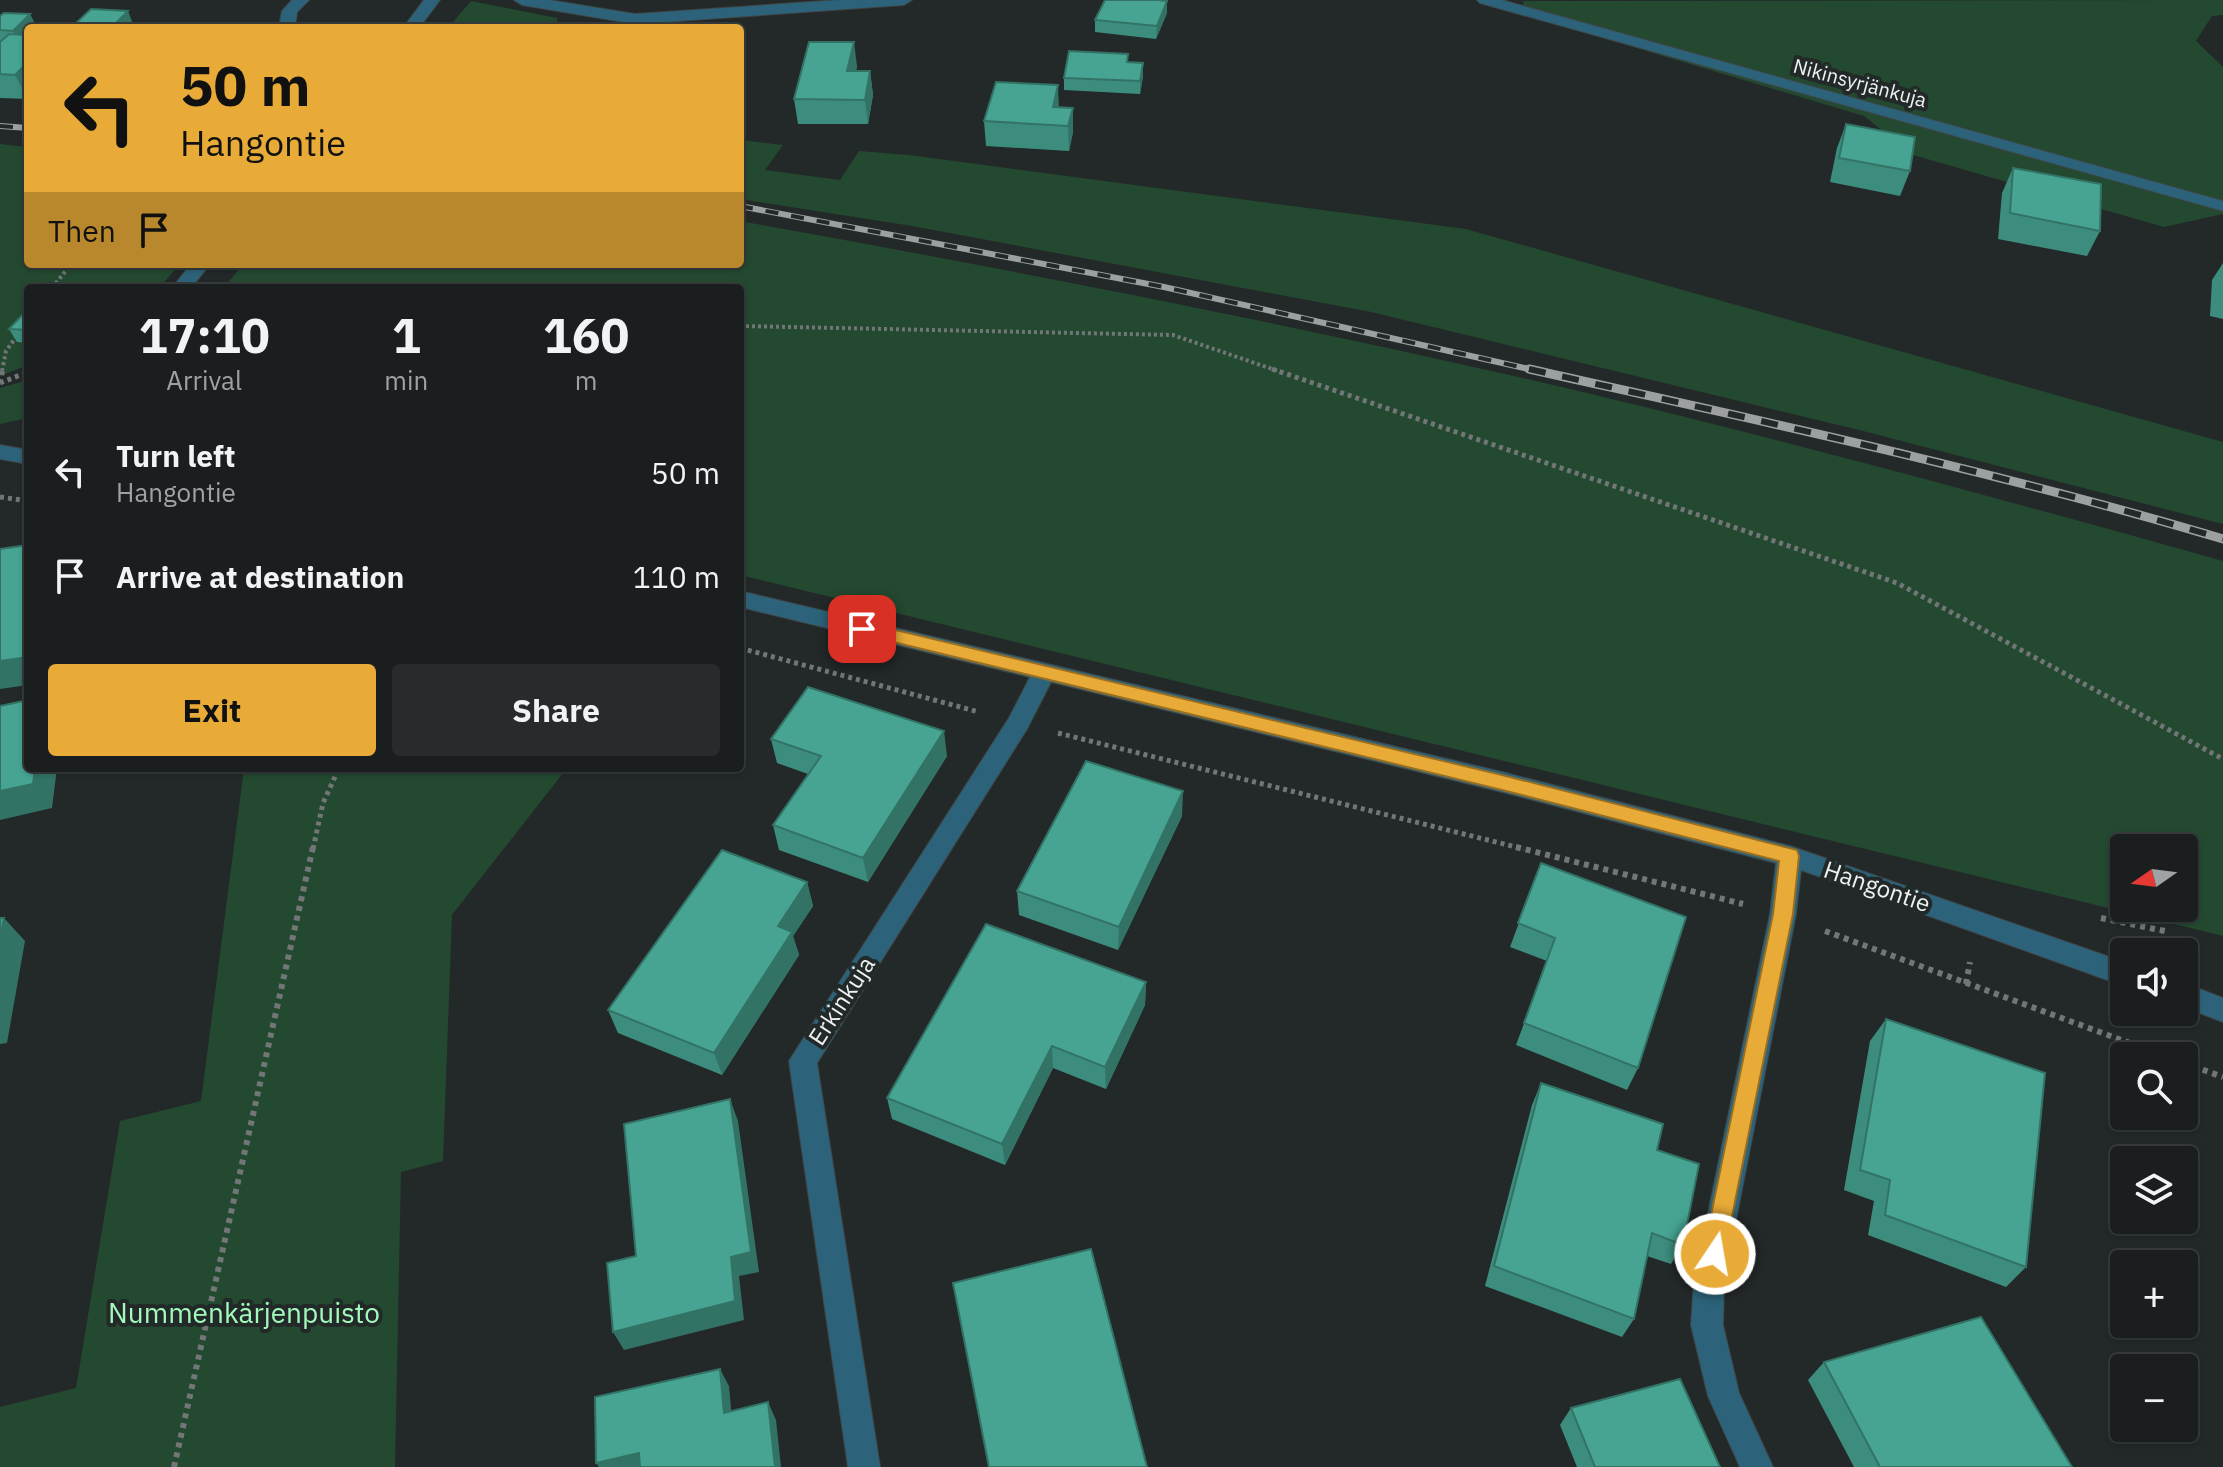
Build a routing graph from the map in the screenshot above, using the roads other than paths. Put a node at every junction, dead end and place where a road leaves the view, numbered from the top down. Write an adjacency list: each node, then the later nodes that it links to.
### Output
1 (301, 0): 6 (street)
2 (432, 0): 7 (street)
3 (522, 0): 4 (street)
4 (904, 0)
5 (1485, 0): 8 (street, Nikinsyrjänkuja)
6 (288, 24)
7 (414, 24)
8 (2223, 206)
9 (198, 268): 10 (street)
10 (184, 284)
11 (0, 452): 12 (street)
12 (24, 456)
13 (744, 600): 14 (street, Hangontie)
14 (1044, 673): 15 (street, Hangontie); 19 (street, Erkinkuja)
15 (1790, 856): 16 (street, Hangontie); 20 (street)
16 (2110, 969)
17 (2198, 1000): 18 (street)
18 (2223, 1010)
19 (864, 1467)
20 (1757, 1467)

